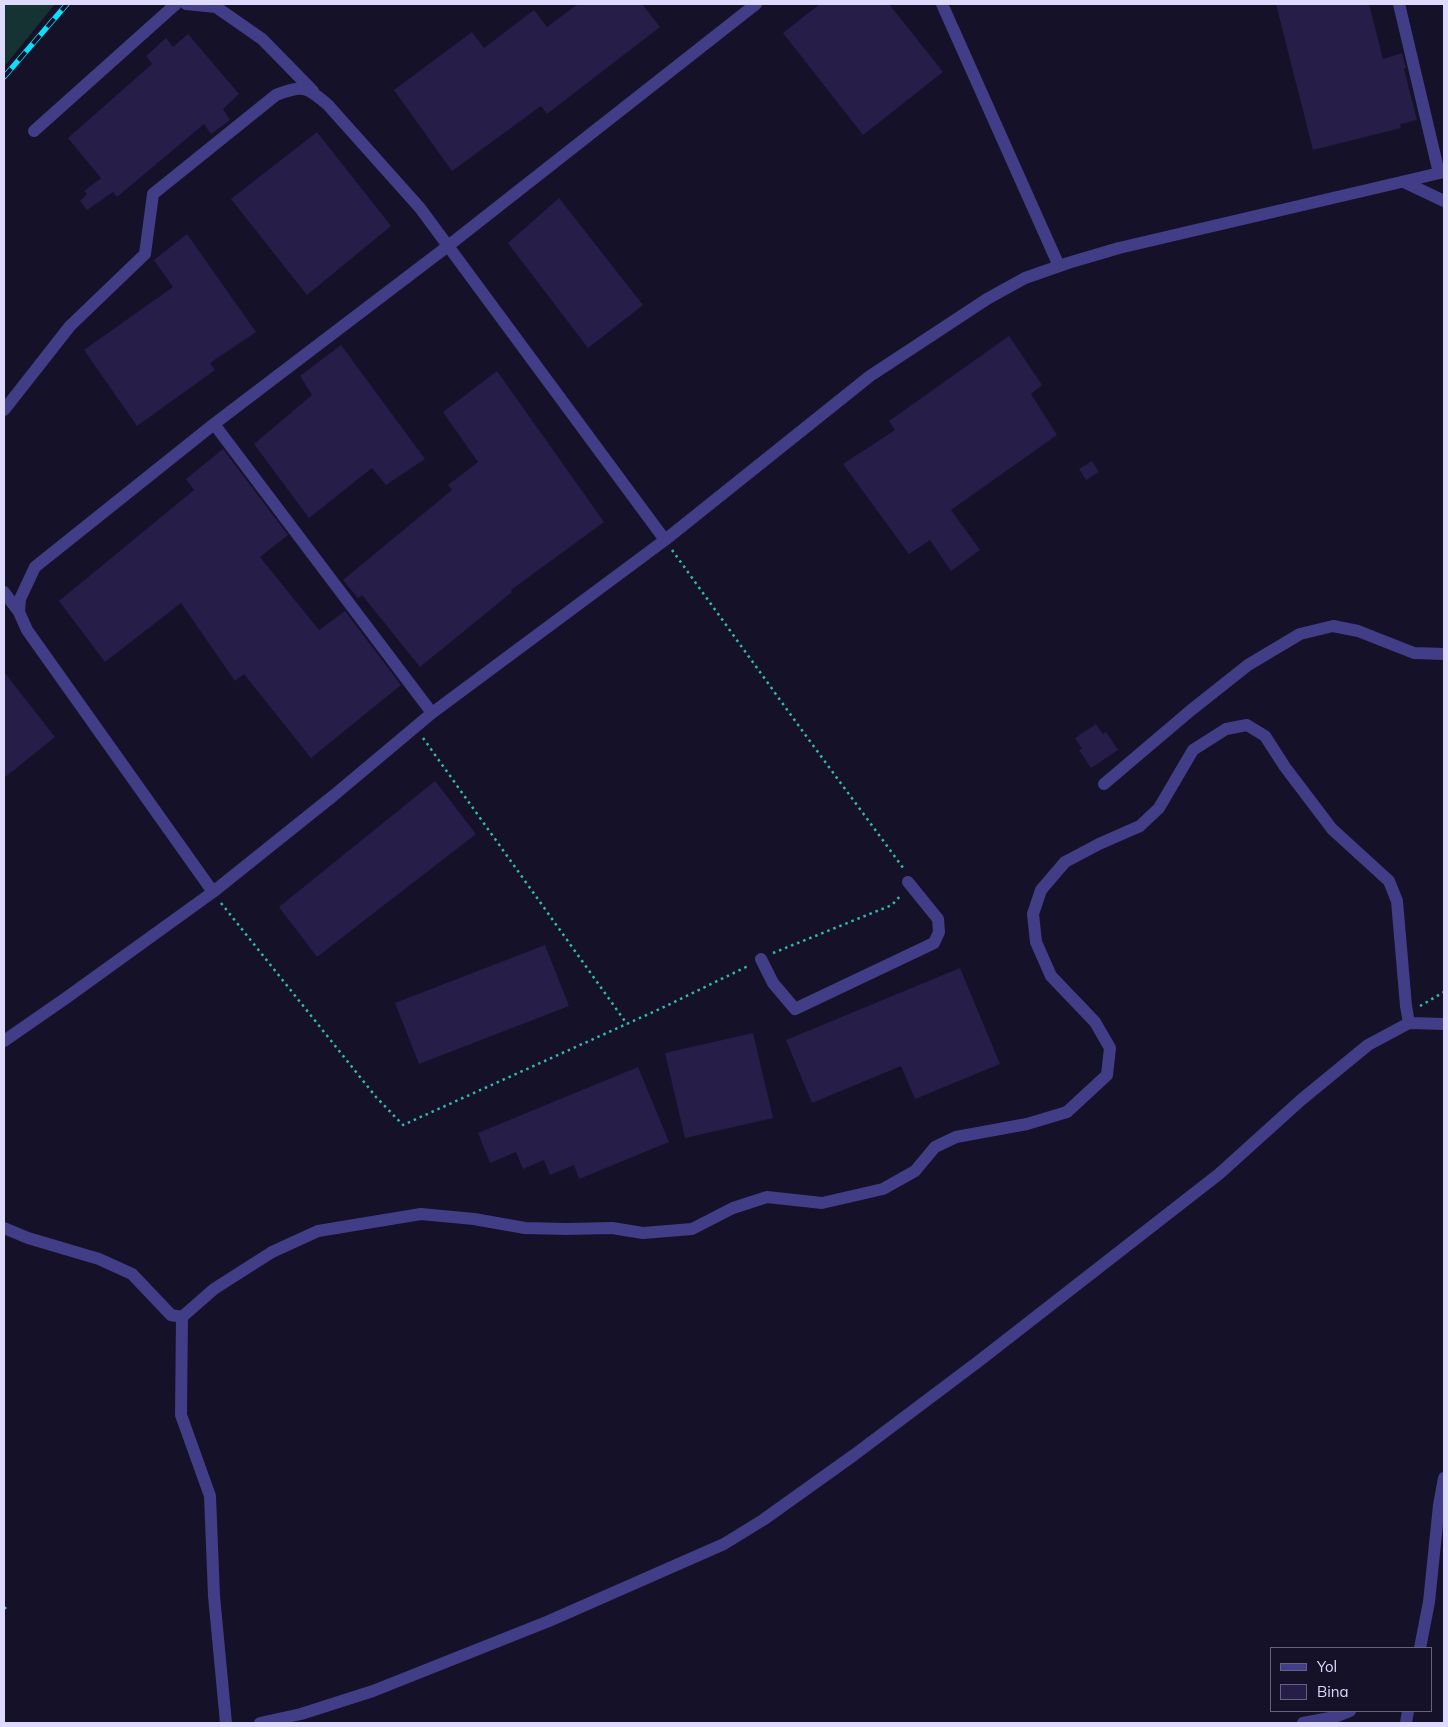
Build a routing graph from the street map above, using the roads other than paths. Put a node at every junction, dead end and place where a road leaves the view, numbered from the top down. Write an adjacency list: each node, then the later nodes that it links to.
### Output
1 (176, 4): 7 (street)
2 (186, 4): 6 (street)
3 (756, 4): 11 (street)
4 (942, 4): 12 (street)
5 (1399, 4): 8 (street)
6 (312, 92): 11 (street); 13 (street)
7 (34, 131)
8 (1441, 172): 9 (street)
9 (1404, 182): 10 (street); 12 (street)
10 (1444, 201)
11 (448, 246): 14 (street); 15 (street)
12 (1059, 266): 15 (street)
13 (4, 410)
14 (214, 424): 17 (street); 19 (street)
15 (665, 540): 19 (street)
16 (5, 597): 17 (street)
17 (19, 612): 22 (street)
18 (1444, 654): 20 (street)
19 (432, 713): 22 (street)
20 (1104, 784)
21 (908, 882): 23 (street)
22 (213, 892): 26 (street)
23 (761, 959)
24 (1409, 1023): 25 (street); 28 (street); 33 (street)
25 (1444, 1024)
26 (4, 1041)
27 (4, 1228): 28 (street)
28 (182, 1316): 32 (street)
29 (1444, 1478): 30 (street)
30 (1420, 1647)
31 (1348, 1712): 34 (street)
32 (226, 1723)
33 (260, 1723)
34 (1303, 1723)

